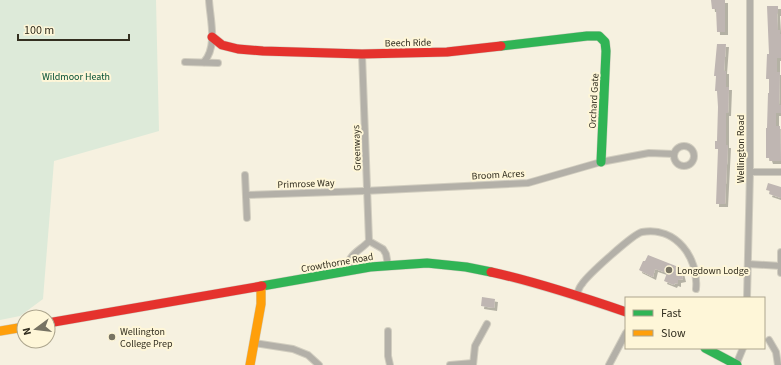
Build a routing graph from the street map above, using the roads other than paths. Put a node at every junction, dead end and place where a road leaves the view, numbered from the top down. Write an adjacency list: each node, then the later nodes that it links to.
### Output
1 (209, 0): 3 (street)
2 (750, 0): 13 (street, Wellington Road)
3 (212, 37): 5 (street, Beech Ride); 6 (street)
4 (605, 42): 7 (street, Beech Ride); 12 (street, Orchard Gate)
5 (222, 45): 6 (street); 7 (street, Beech Ride)
6 (211, 49): 9 (street)
7 (362, 54): 16 (street, Greenways)
8 (185, 62): 9 (street)
9 (204, 62): 10 (street)
10 (218, 63)
11 (674, 154): 12 (street, Broom Acres)
12 (601, 162): 16 (street, Broom Acres)
13 (750, 172): 14 (street); 21 (street, Wellington Road)
14 (781, 172)
15 (245, 174): 17 (street)
16 (368, 191): 17 (street, Primrose Way); 19 (street, Greenways)
17 (246, 195): 18 (street)
18 (247, 218)
19 (369, 240): 22 (street); 24 (street)
20 (781, 252): 23 (street)
21 (748, 264): 23 (street); 29 (street, Wellington Road)
22 (388, 265): 24 (street, Crowthorne Road); 28 (street, Crowthorne Road)
23 (780, 266): 25 (street)
24 (350, 270): 26 (street, Crowthorne Road)
25 (781, 273)
26 (261, 286): 31 (street, Crowthorne Road); 38 (street)
27 (696, 289): 28 (street)
28 (577, 295): 30 (street, Crowthorne Road)
29 (747, 297)
30 (625, 312)
31 (56, 322)
32 (487, 324): 41 (street)
33 (16, 328): 34 (street)
34 (0, 331)
35 (388, 331): 44 (street)
36 (625, 335): 46 (street)
37 (769, 340): 48 (street)
38 (254, 343): 42 (street); 43 (street)
39 (707, 349): 47 (street)
40 (743, 349): 47 (street)
41 (473, 364): 45 (street)
42 (250, 365)
43 (319, 365)
44 (390, 365)
45 (450, 365)
46 (609, 365)
47 (737, 365)
48 (778, 365)

